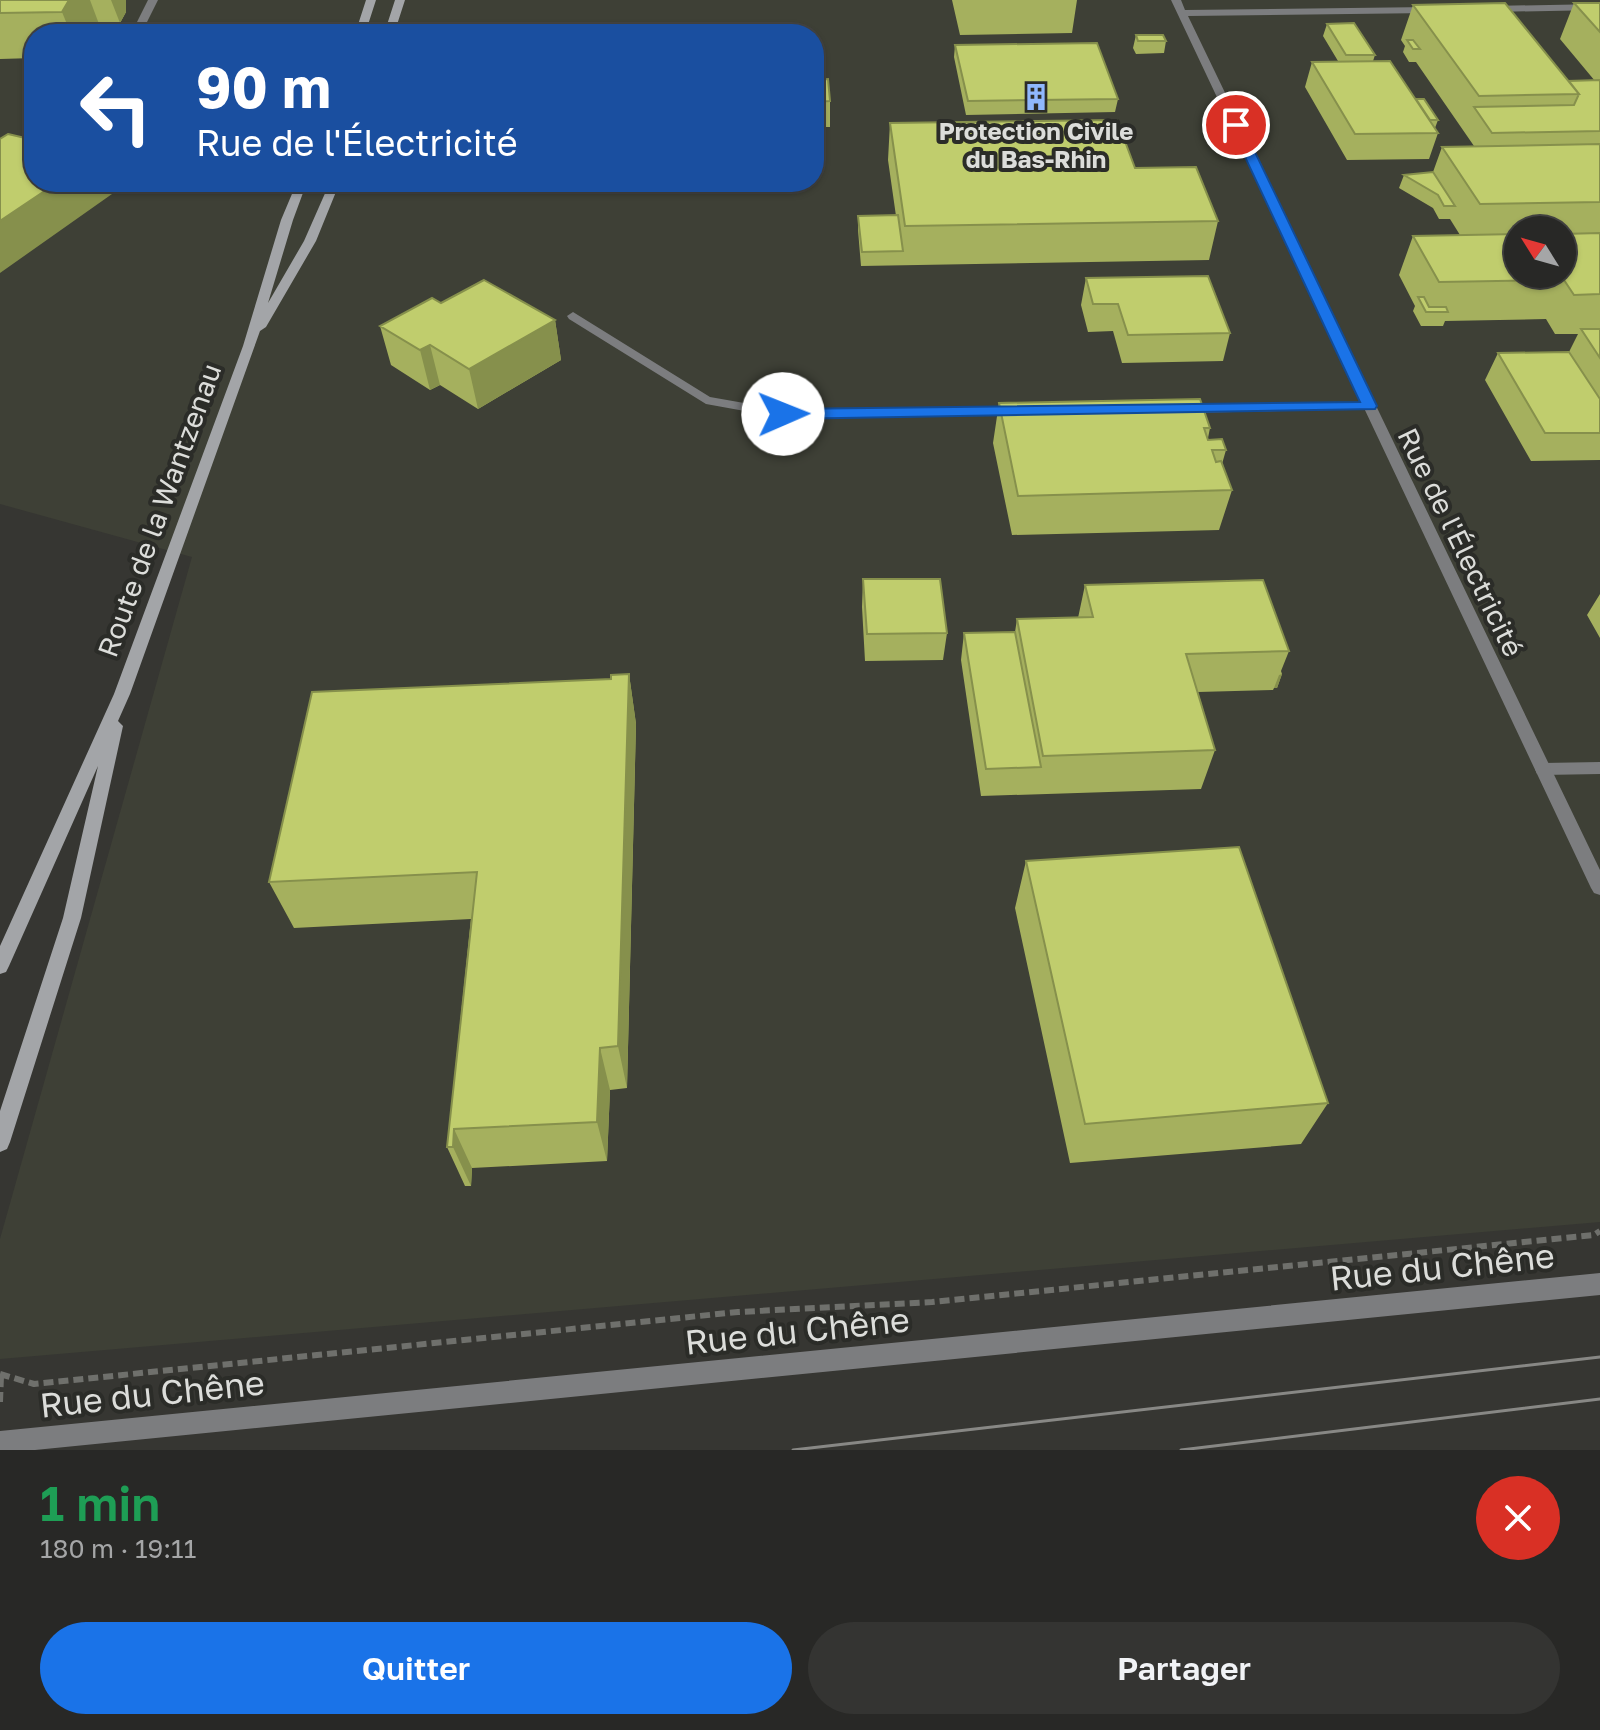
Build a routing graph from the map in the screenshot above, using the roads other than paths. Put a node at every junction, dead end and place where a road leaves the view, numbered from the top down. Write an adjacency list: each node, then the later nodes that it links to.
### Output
1 (153, 0): 8 (street)
2 (371, 0): 9 (main road)
3 (400, 0): 10 (main road)
4 (1179, 6): 6 (street); 15 (street, Rue de l'Électricité)
5 (1600, 7): 7 (street)
6 (1446, 9)
7 (1477, 9)
8 (141, 24)
9 (363, 24)
10 (392, 24)
11 (298, 192): 14 (main road, Route de la Wantzenau)
12 (331, 192): 14 (main road, Route de la Wantzenau)
13 (573, 316): 17 (street)
14 (249, 346): 18 (main road, Route de la Wantzenau)
15 (1370, 406): 16 (street); 20 (street, Rue de l'Électricité)
16 (1164, 409)
17 (1037, 411)
18 (122, 694): 22 (main road, Route de la Wantzenau); 23 (main road, Route de la Wantzenau)
19 (1600, 768): 20 (street)
20 (1543, 769): 21 (street, Rue de l'Électricité)
21 (1600, 888)
22 (0, 966)
23 (0, 1142)
24 (1600, 1284): 25 (street, Rue du Chêne)
25 (0, 1442)

